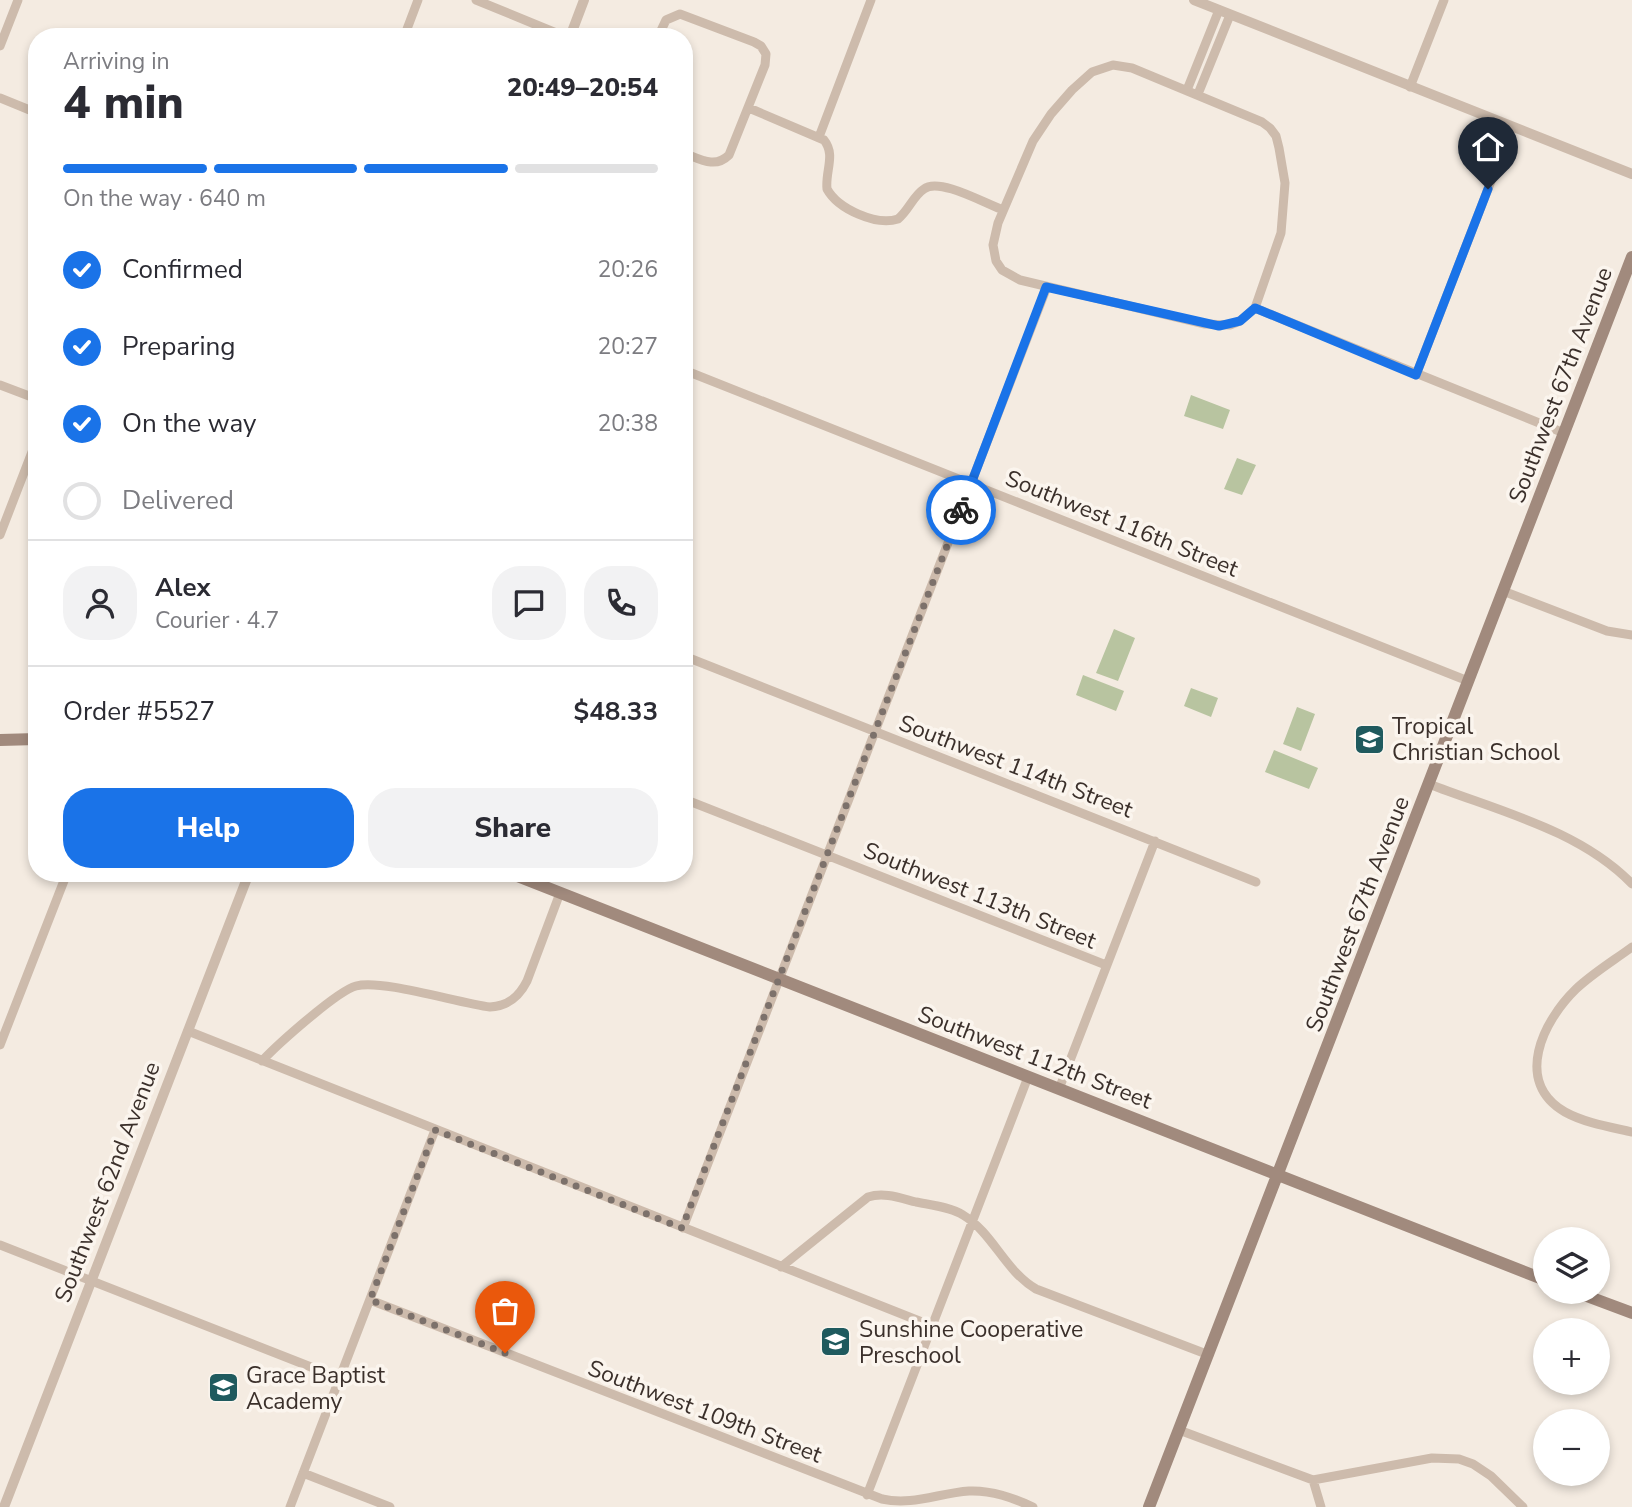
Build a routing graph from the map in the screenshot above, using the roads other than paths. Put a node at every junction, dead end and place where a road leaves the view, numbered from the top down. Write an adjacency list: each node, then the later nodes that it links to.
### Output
1 (18, 0): 13 (street)
2 (418, 0): 9 (street)
3 (476, 0): 10 (street)
4 (584, 0): 11 (street)
5 (871, 0): 21 (street)
6 (1194, 0): 8 (street)
7 (1444, 0): 14 (street)
8 (1225, 13): 14 (street); 15 (street); 16 (street)
9 (407, 28)
10 (546, 28)
11 (572, 28)
12 (662, 28): 18 (street)
13 (0, 46)
14 (1410, 86): 20 (street)
15 (1187, 90): 16 (street); 24 (street)
16 (1198, 94): 27 (street)
17 (0, 98): 19 (street)
18 (749, 108): 21 (street); 22 (street)
19 (28, 109)
20 (1512, 127): 23 (street); 29 (street)
21 (819, 137): 24 (street)
22 (693, 156)
23 (1632, 174)
24 (1003, 210): 26 (street)
25 (1632, 257): 32 (main road, Southwest 67th Avenue)
26 (1046, 287): 27 (street); 34 (street)
27 (1255, 308): 29 (street)
28 (693, 374): 34 (street, Southwest 116th Street)
29 (1416, 375): 32 (street)
30 (0, 384): 31 (street)
31 (28, 395)
32 (1564, 433): 36 (main road, Southwest 67th Avenue)
33 (28, 462): 35 (street)
34 (971, 483): 39 (street, Southwest 116th Street); 40 (street)
35 (0, 535)
36 (1503, 591): 37 (street); 39 (main road, Southwest 67th Avenue)
37 (1632, 635)
38 (693, 660): 40 (street, Southwest 114th Street)
39 (1468, 681): 43 (main road, Southwest 67th Avenue)
40 (875, 731): 45 (street, Southwest 114th Street); 46 (street)
41 (28, 739): 42 (main road)
42 (0, 740)
43 (1429, 784): 51 (street); 63 (main road, Southwest 67th Avenue)
44 (693, 803): 46 (street, Southwest 113th Street)
45 (1155, 841): 50 (street, Southwest 114th Street); 54 (street)
46 (827, 855): 54 (street, Southwest 113th Street); 55 (street)
47 (63, 882): 57 (street)
48 (246, 882): 56 (street, Southwest 62nd Avenue)
49 (532, 882): 52 (main road, Southwest 112th Street)
50 (1256, 882)
51 (1632, 884)
52 (560, 893): 55 (main road, Southwest 112th Street); 58 (street)
53 (1632, 947): 62 (street)
54 (1106, 965): 60 (street)
55 (779, 979): 59 (main road, Southwest 112th Street); 65 (street)
56 (188, 1031): 58 (street); 69 (street, Southwest 62nd Avenue)
57 (0, 1045)
58 (262, 1061): 61 (street)
59 (1028, 1077): 60 (main road, Southwest 112th Street); 64 (street)
60 (1059, 1089): 63 (main road, Southwest 112th Street)
61 (435, 1130): 65 (street); 70 (street)
62 (1632, 1132)
63 (1279, 1175): 68 (main road, Southwest 112th Street); 74 (main road, Southwest 67th Avenue)
64 (972, 1221): 67 (street); 73 (street); 74 (street)
65 (682, 1228): 67 (street)
66 (0, 1245): 69 (street)
67 (781, 1266): 73 (street)
68 (1533, 1275)
69 (91, 1281): 75 (street); 80 (street, Southwest 62nd Avenue)
70 (370, 1300): 75 (street); 79 (street, Southwest 109th Street)
71 (1608, 1304): 72 (main road)
72 (1632, 1313)
73 (932, 1326): 79 (street)
74 (1209, 1355): 76 (main road, Southwest 67th Avenue)
75 (339, 1378): 77 (street)
76 (1179, 1430): 78 (street); 84 (main road, Southwest 67th Avenue)
77 (303, 1473): 81 (street); 82 (street)
78 (1313, 1480): 85 (street); 86 (street)
79 (867, 1494): 83 (street, Southwest 109th Street)
80 (4, 1507)
81 (290, 1507)
82 (390, 1507)
83 (1034, 1507)
84 (1149, 1507)
85 (1321, 1507)
86 (1523, 1507)

